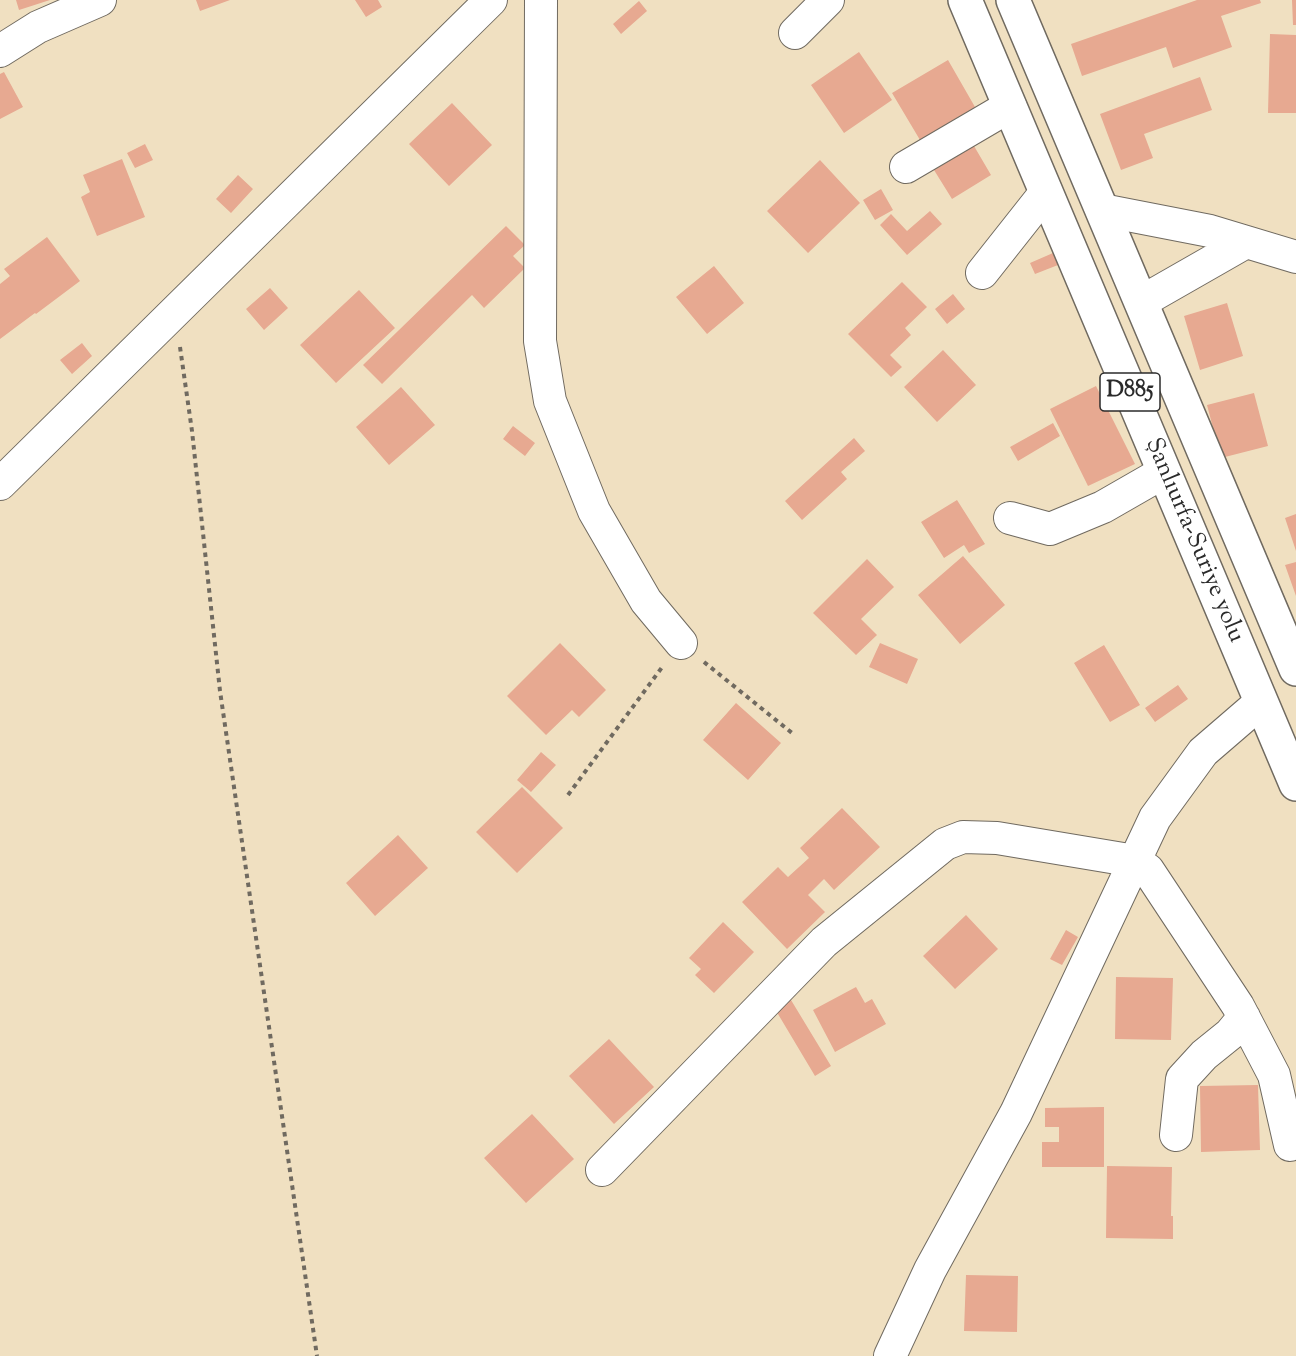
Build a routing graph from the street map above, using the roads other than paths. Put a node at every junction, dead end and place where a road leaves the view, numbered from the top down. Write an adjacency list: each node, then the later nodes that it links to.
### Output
1 (100, 0): 8 (street)
2 (491, 0): 18 (street)
3 (541, 0): 20 (street)
4 (828, 0): 7 (street)
5 (965, 0): 9 (highway, Şanlıurfa-Suriye yolu / D885)
6 (1013, 0): 12 (highway, Şanlıurfa-Suriye yolu / D885)
7 (795, 33)
8 (0, 51)
9 (1010, 106): 10 (street); 11 (highway, Şanlıurfa-Suriye yolu / D885)
10 (906, 167)
11 (1046, 192): 15 (street); 17 (highway, Şanlıurfa-Suriye yolu / D885)
12 (1102, 210): 13 (street); 16 (highway, Şanlıurfa-Suriye yolu / D885)
13 (1246, 242): 14 (street); 16 (street)
14 (1296, 257)
15 (982, 273)
16 (1141, 302): 21 (highway, Şanlıurfa-Suriye yolu / D885)
17 (1164, 471): 19 (street); 22 (highway, Şanlıurfa-Suriye yolu / D885)
18 (0, 484)
19 (1010, 518)
20 (681, 643)
21 (1296, 669)
22 (1261, 702): 23 (highway, Şanlıurfa-Suriye yolu / D885); 24 (street)
23 (1296, 784)
24 (1135, 861): 25 (street); 28 (street); 29 (street)
25 (1244, 1017): 26 (street); 27 (street)
26 (1176, 1135)
27 (1290, 1145)
28 (602, 1170)
29 (890, 1356)

